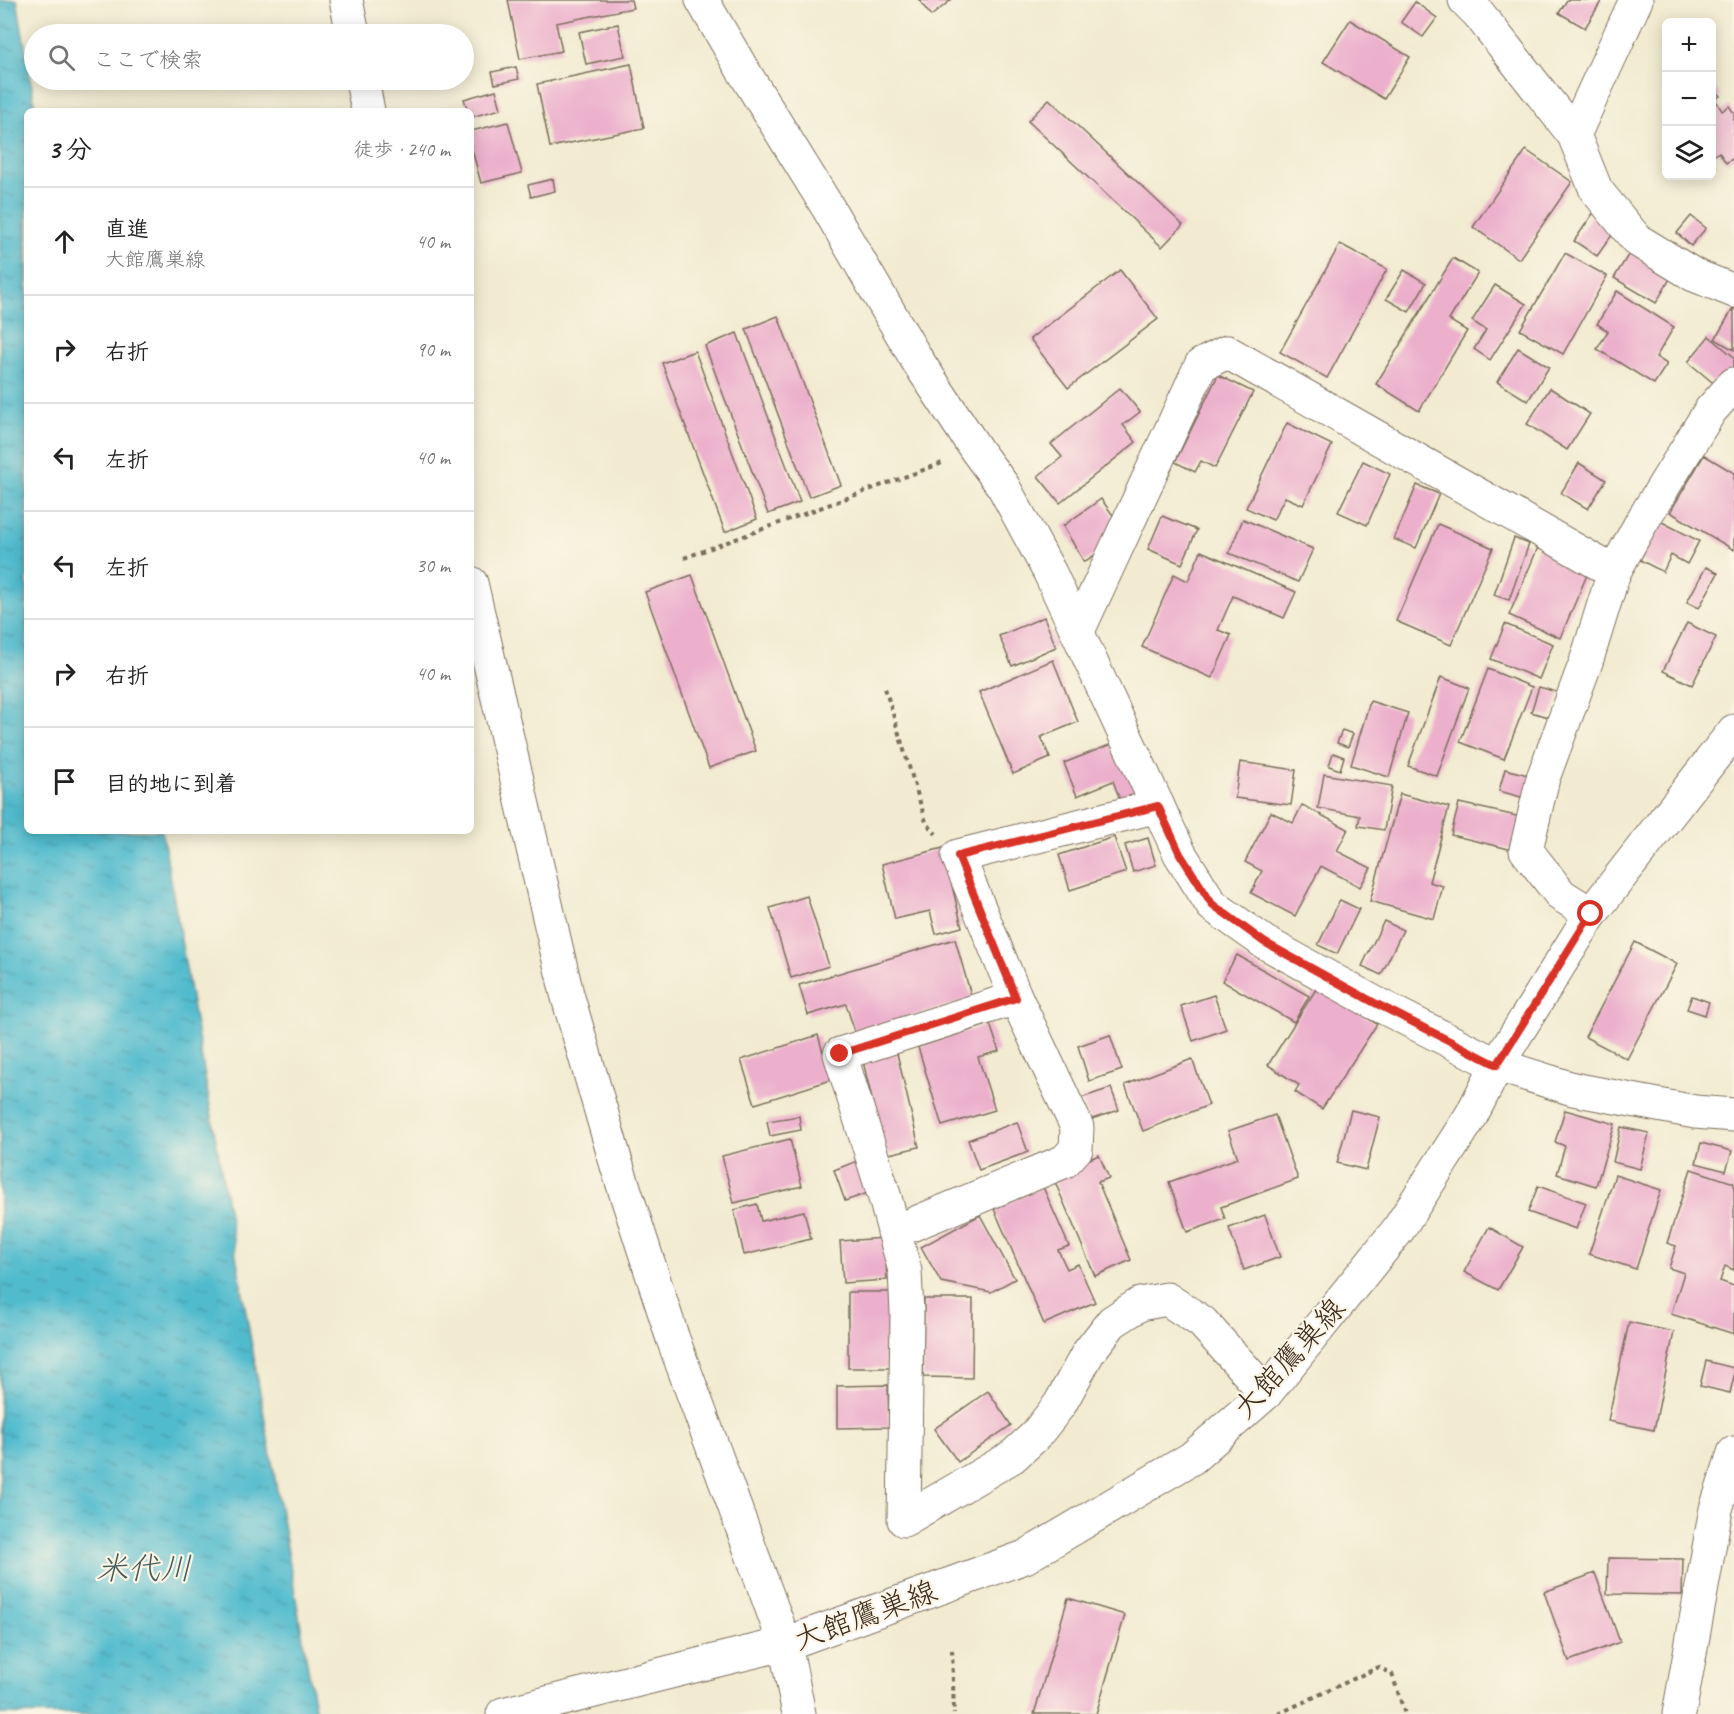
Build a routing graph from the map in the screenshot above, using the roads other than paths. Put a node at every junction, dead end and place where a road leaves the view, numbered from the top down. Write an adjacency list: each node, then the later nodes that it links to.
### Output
1 (346, 0): 5 (street)
2 (702, 0): 13 (street)
3 (1465, 0): 8 (street)
4 (1636, 0): 8 (street)
5 (351, 24)
6 (364, 90): 7 (street)
7 (367, 108)
8 (1574, 135): 9 (street)
9 (1734, 291)
10 (1734, 384): 11 (street)
11 (1614, 572): 13 (street); 16 (street)
12 (474, 596): 23 (street)
13 (1077, 631): 15 (street)
14 (1734, 731): 16 (street, 大館鷹巣線)
15 (1158, 806): 17 (street); 18 (street)
16 (1591, 914): 18 (street, 大館鷹巣線)
17 (1016, 998): 20 (street); 20 (street)
18 (1497, 1065): 19 (street); 21 (street, 大館鷹巣線)
19 (1734, 1115)
20 (894, 1232): 21 (street)
21 (1266, 1393): 23 (street, 大館鷹巣線)
22 (1734, 1453): 26 (street)
23 (785, 1644): 24 (street, 大館鷹巣線); 25 (street)
24 (503, 1714)
25 (799, 1714)
26 (1679, 1714)

